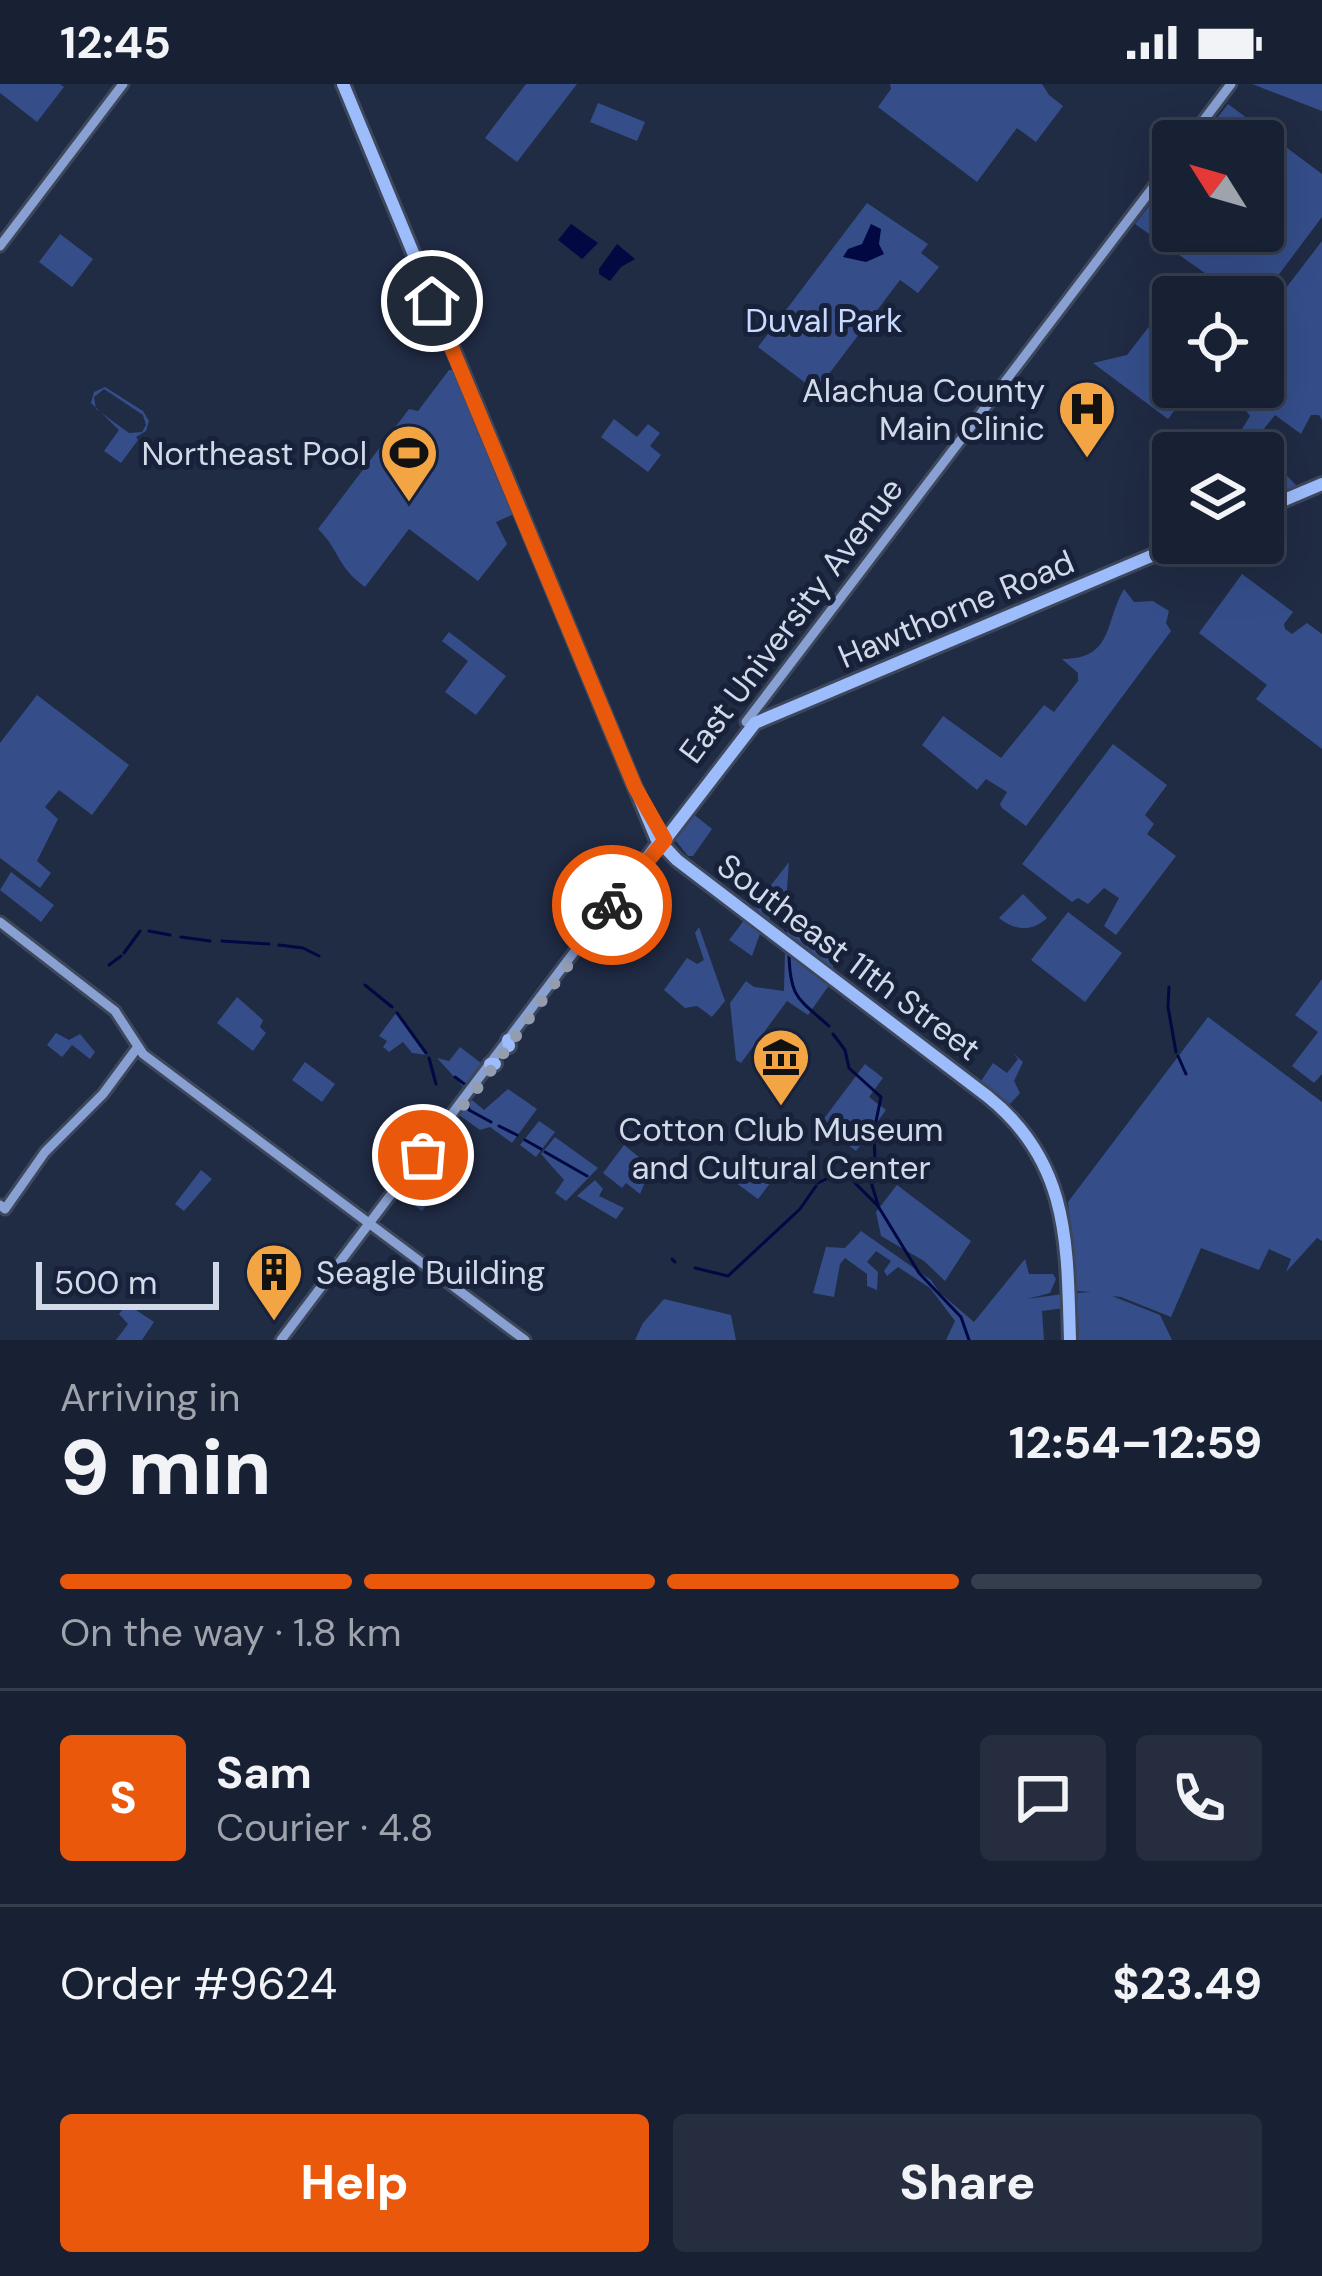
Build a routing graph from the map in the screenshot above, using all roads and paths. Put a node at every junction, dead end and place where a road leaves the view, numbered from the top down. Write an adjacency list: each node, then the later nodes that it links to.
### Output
1 (123, 84): 6 (main road)
2 (341, 84): 7 (highway); 11 (highway)
3 (1234, 84): 4 (main road)
4 (1207, 120)
5 (1152, 192): 14 (main road, East University Avenue)
6 (0, 246)
7 (444, 330): 8 (highway); 8 (highway)
8 (455, 356): 11 (highway)
9 (1322, 482): 10 (highway)
10 (1284, 498)
11 (522, 531): 15 (highway)
12 (1152, 550): 14 (highway, Hawthorne Road)
13 (1152, 555): 14 (highway, Hawthorne Road)
14 (750, 722): 16 (highway, East University Avenue); 18 (highway, East University Avenue)
15 (635, 787): 17 (highway); 18 (highway)
16 (674, 819): 17 (highway); 18 (highway, East University Avenue)
17 (655, 822): 18 (highway)
18 (660, 843): 21 (highway, Southeast 11th Street); 21 (highway, Southeast 11th Street); 23 (main road, East University Avenue)
19 (2, 926): 20 (main road)
20 (137, 1048): 22 (main road); 23 (main road)
21 (975, 1084): 26 (highway, Southeast 11th Street)
22 (2, 1207)
23 (371, 1225): 24 (main road, East University Avenue); 25 (main road)
24 (281, 1340)
25 (525, 1340)
26 (1072, 1340)

